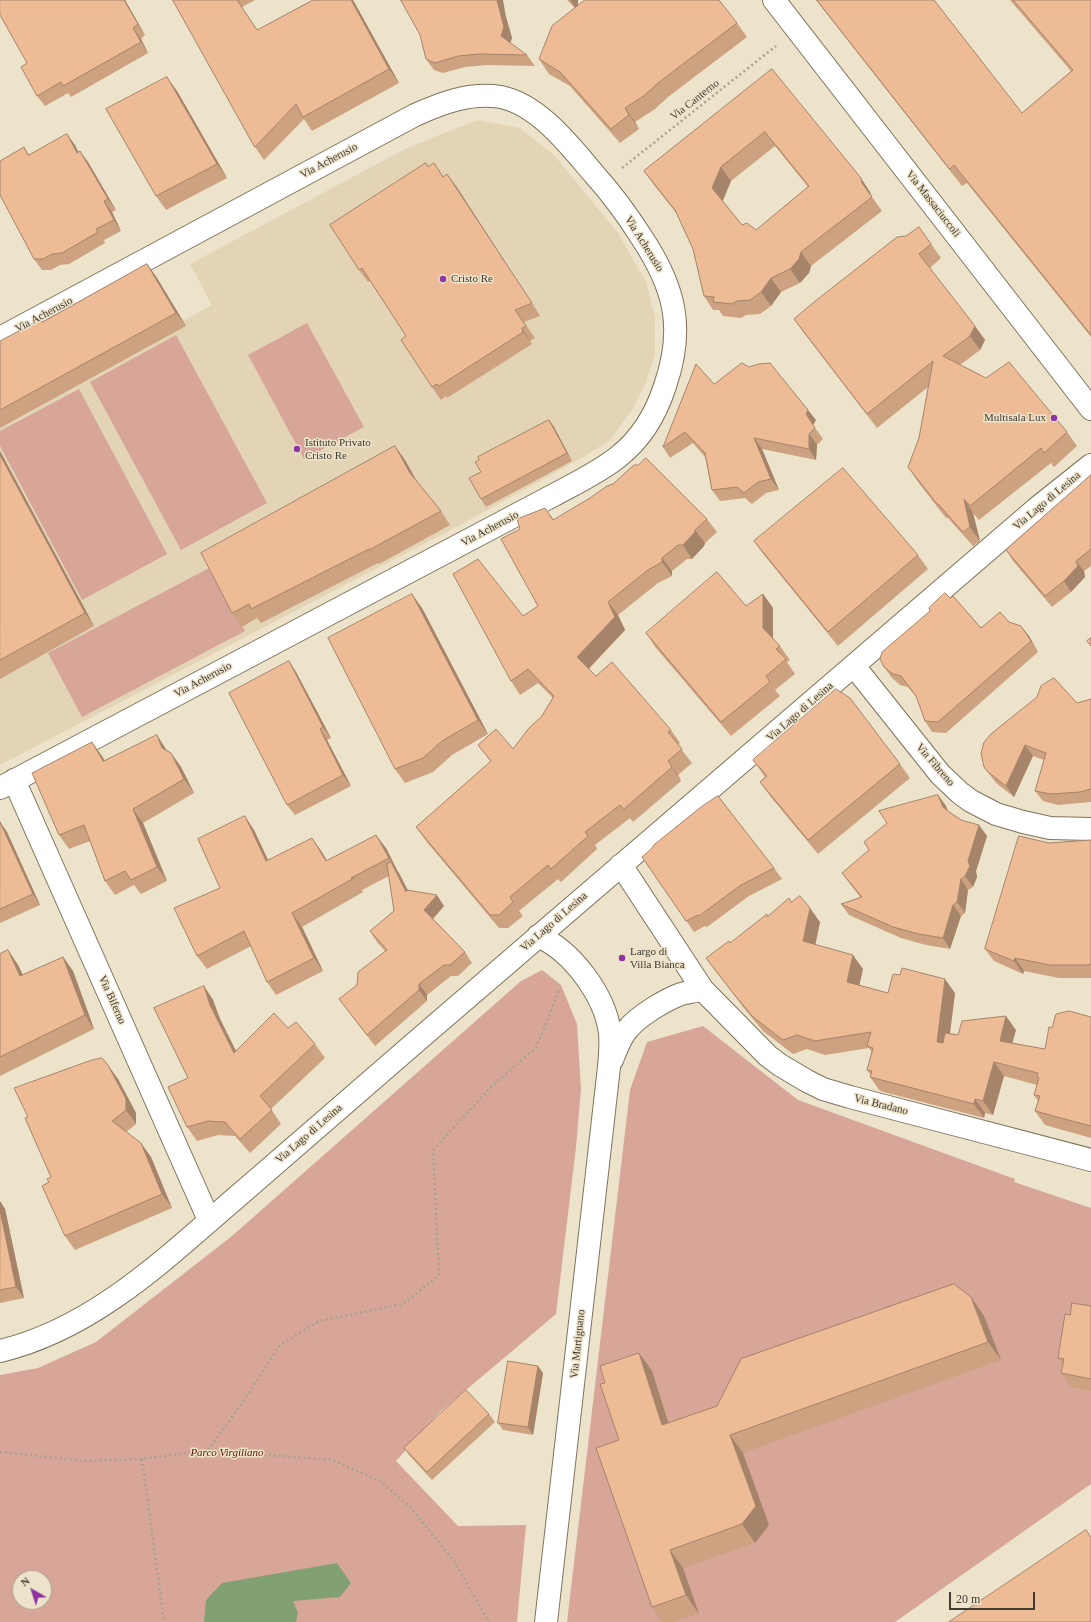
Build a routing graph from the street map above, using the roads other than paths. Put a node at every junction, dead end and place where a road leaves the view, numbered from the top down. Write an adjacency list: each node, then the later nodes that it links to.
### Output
1 (774, 0): 3 (street, Via Massaciuccoli)
2 (0, 338): 6 (street, Via Acherusio)
3 (1091, 409)
4 (1091, 465): 5 (street, Via Lago di Lesina)
5 (854, 666): 7 (street, Via Fibreno); 8 (street, Via Lago di Lesina)
6 (7, 784): 13 (street, Via Biferno)
7 (1091, 829)
8 (621, 865): 9 (street, Via Lago di Lesina); 10 (street)
9 (538, 936): 11 (street); 13 (street, Via Lago di Lesina)
10 (703, 990): 11 (street); 12 (street, Via Bradano)
11 (609, 1067): 15 (street, Via Martignano)
12 (1091, 1160)
13 (209, 1220): 14 (street, Via Lago di Lesina)
14 (0, 1351)
15 (546, 1622)

